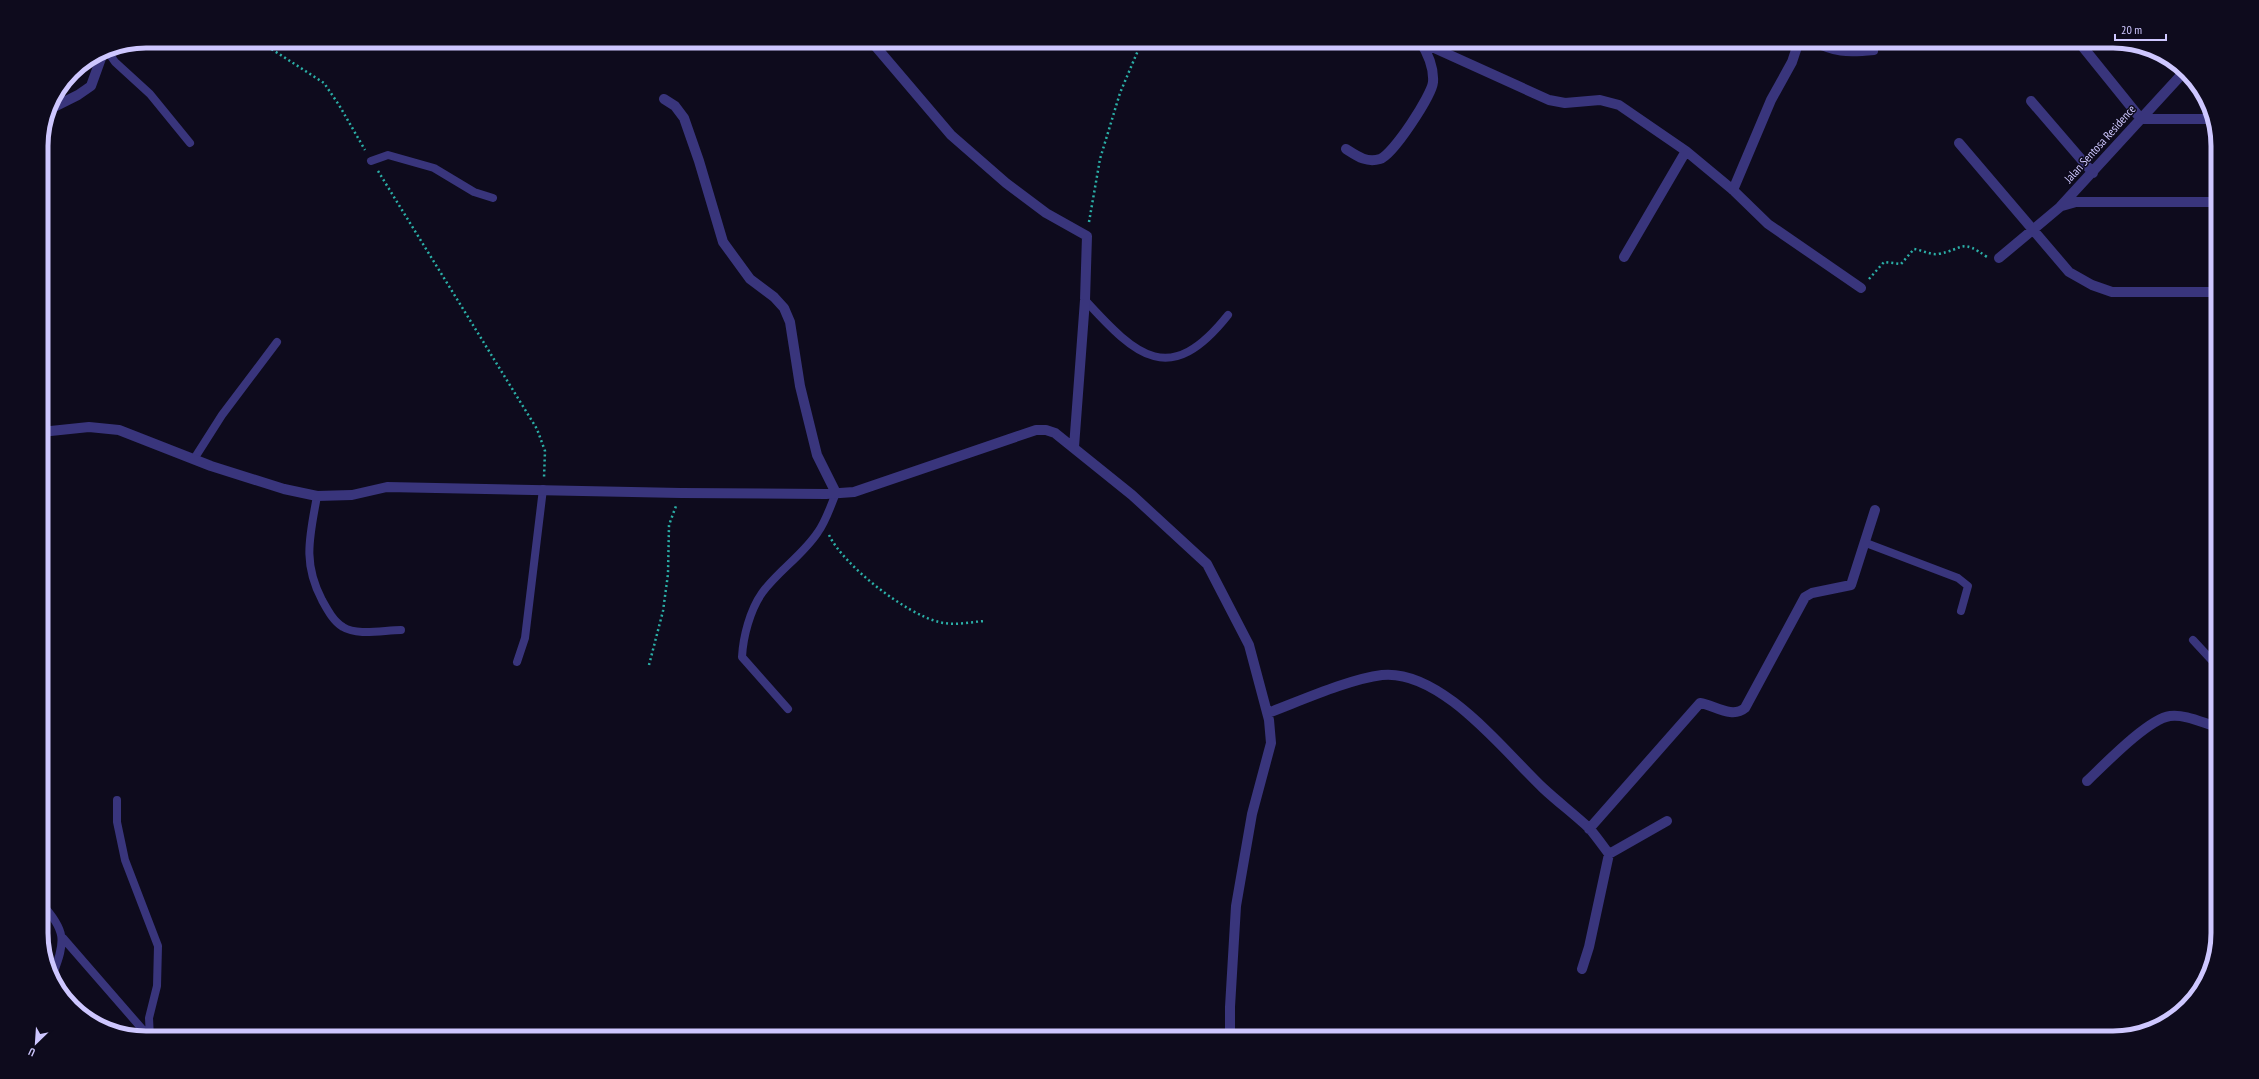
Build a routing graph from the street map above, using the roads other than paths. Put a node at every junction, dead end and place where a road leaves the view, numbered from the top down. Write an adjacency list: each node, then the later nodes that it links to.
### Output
1 (877, 48): 31 (street)
2 (1423, 48): 18 (street)
3 (1433, 48): 19 (street)
4 (1797, 48): 22 (street)
5 (1825, 48): 7 (lane)
6 (2084, 48): 14 (street)
7 (1874, 51)
8 (109, 55): 16 (lane)
9 (102, 59): 13 (street)
10 (2181, 76): 14 (street, Jalan Sentosa Residence)
11 (664, 100): 38 (street)
12 (2031, 101): 21 (street)
13 (57, 106)
14 (2141, 119): 15 (street); 21 (street, Jalan Sentosa Residence)
15 (2207, 119)
16 (190, 143)
17 (1959, 143): 26 (street)
18 (1346, 149)
19 (1686, 151): 22 (street); 27 (street)
20 (371, 161): 23 (lane)
21 (2093, 173): 25 (street, Jalan Sentosa Residence)
22 (1733, 190): 29 (street)
23 (493, 198)
24 (2211, 202): 25 (street)
25 (2060, 207): 26 (street, Jalan Sentosa Residence)
26 (2034, 229): 28 (street, Jalan Sentosa Residence); 30 (street)
27 (1624, 257)
28 (1999, 258)
29 (1861, 288)
30 (2211, 292)
31 (1085, 300): 32 (lane); 35 (street)
32 (1228, 315)
33 (277, 342): 36 (lane)
34 (48, 431): 36 (street)
35 (1074, 447): 38 (street); 48 (street)
36 (194, 459): 39 (street)
37 (543, 488): 38 (street); 39 (street); 46 (lane)
38 (836, 493): 47 (lane)
39 (317, 496): 43 (lane)
40 (1875, 510): 41 (street)
41 (1866, 543): 42 (lane); 53 (street)
42 (1961, 611)
43 (400, 630)
44 (2193, 640): 45 (lane)
45 (2211, 659)
46 (517, 662)
47 (788, 709)
48 (1268, 713): 53 (street); 61 (street)
49 (2211, 725): 50 (street)
50 (2087, 781)
51 (117, 800): 60 (lane)
52 (1667, 821): 54 (street)
53 (1589, 829): 54 (street)
54 (1610, 854): 57 (street)
55 (48, 910): 56 (lane)
56 (63, 938): 58 (lane); 59 (lane)
57 (1582, 969)
58 (55, 970)
59 (144, 1031)
60 (150, 1031)
61 (1230, 1031)

